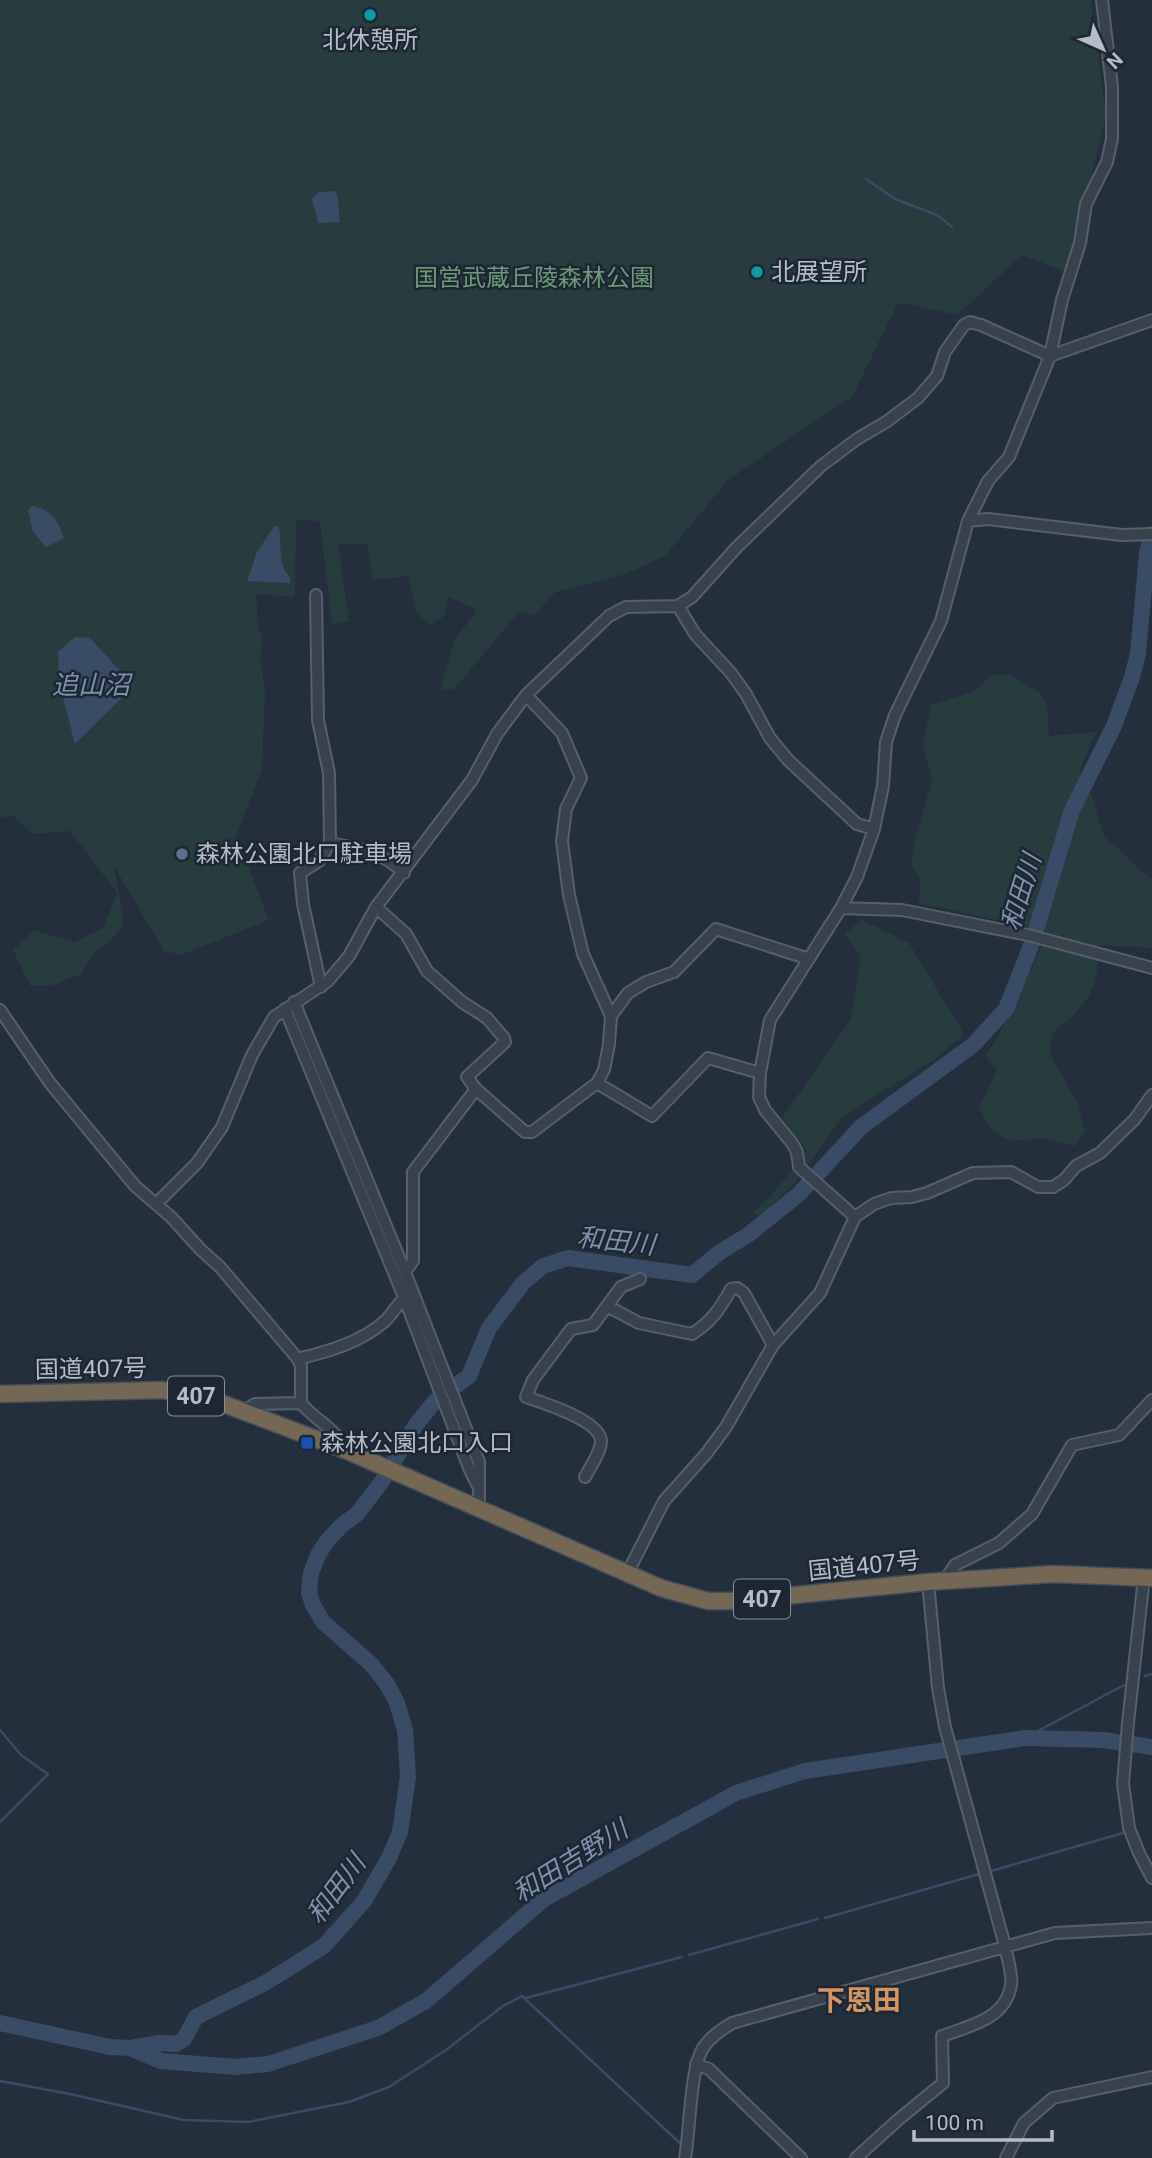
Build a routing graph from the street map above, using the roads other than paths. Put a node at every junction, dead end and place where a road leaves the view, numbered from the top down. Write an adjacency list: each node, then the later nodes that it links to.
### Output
1 (1102, 0): 3 (street)
2 (1152, 320): 3 (street)
3 (1050, 356): 4 (street); 7 (street)
4 (968, 521): 5 (street); 9 (street)
5 (1152, 534)
6 (316, 595): 10 (street)
7 (678, 606): 8 (street); 9 (street)
8 (526, 695): 11 (street); 19 (street)
9 (874, 829): 13 (street)
10 (330, 843): 11 (street); 16 (street)
11 (404, 873): 12 (street)
12 (376, 907): 16 (street); 22 (street)
13 (841, 908): 14 (street); 15 (street)
14 (809, 959): 19 (street); 20 (street)
15 (1152, 968)
16 (321, 987): 17 (street)
17 (289, 1005): 24 (street); 26 (street); 28 (street)
18 (0, 1010): 24 (street)
19 (611, 1016): 21 (street)
20 (760, 1073): 21 (street); 25 (street)
21 (597, 1083): 22 (street)
22 (476, 1089): 26 (street)
23 (1152, 1095): 25 (street)
24 (156, 1204): 31 (street)
25 (855, 1217): 30 (street)
26 (405, 1272): 28 (street)
27 (640, 1279): 29 (street)
28 (408, 1296): 31 (street); 38 (street)
29 (607, 1307): 30 (street); 37 (street)
30 (773, 1345): 39 (street)
31 (298, 1359): 34 (street)
32 (0, 1394): 35 (highway, 国道407号 / 407)
33 (1152, 1400): 42 (street)
34 (301, 1403): 35 (street); 36 (street)
35 (244, 1411): 36 (highway, 国道407号 / 407)
36 (345, 1450): 38 (highway, 国道407号 / 407)
37 (585, 1477)
38 (480, 1508): 39 (highway, 国道407号 / 407)
39 (627, 1574): 41 (highway, 国道407号 / 407)
40 (1148, 1578): 42 (highway, 国道407号 / 407); 43 (street)
41 (928, 1582): 42 (highway, 国道407号 / 407); 45 (street)
42 (948, 1582)
43 (1152, 1878)
44 (1152, 1928): 45 (street)
45 (1005, 1947): 46 (street); 50 (street)
46 (696, 2064): 48 (street); 49 (street)
47 (1152, 2077): 51 (street)
48 (685, 2158)
49 (801, 2158)
50 (856, 2158)
51 (1006, 2158)

